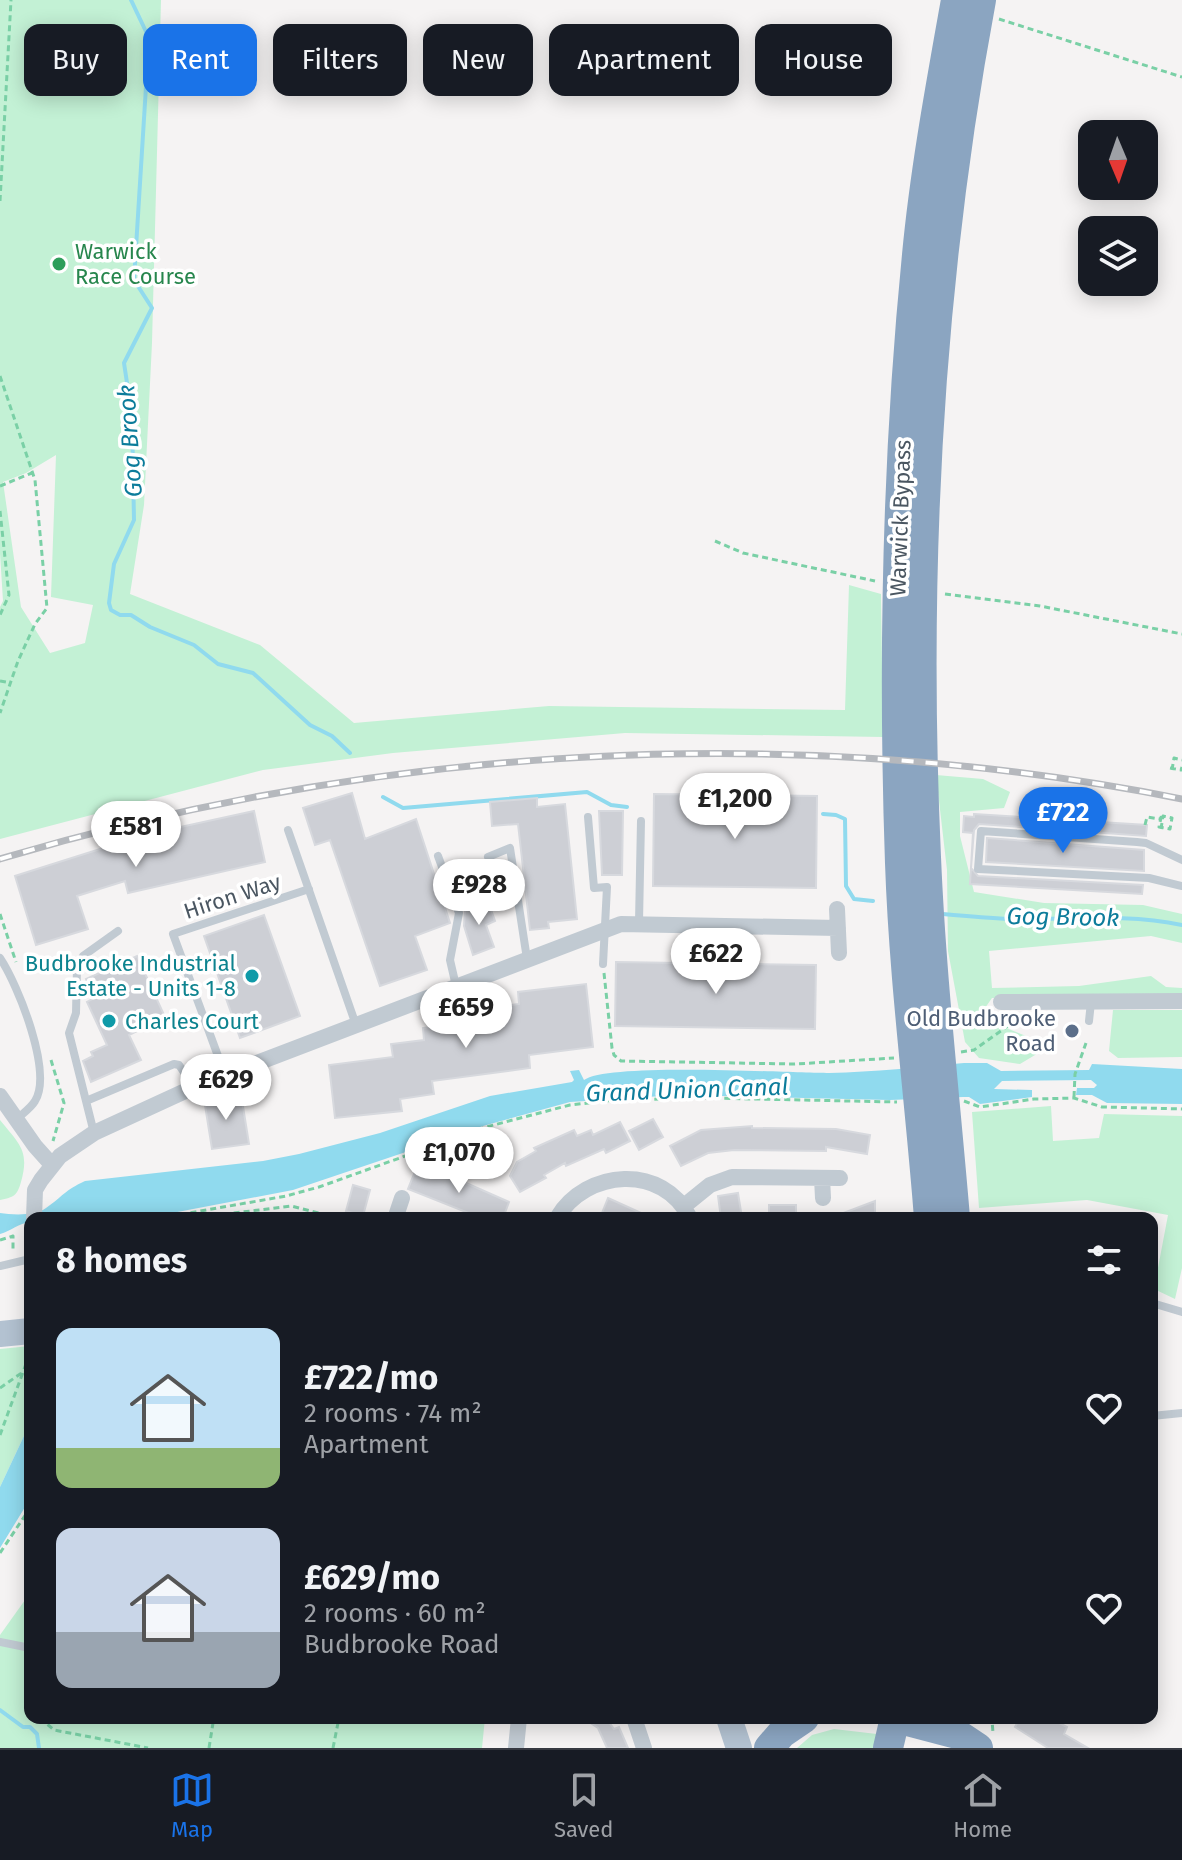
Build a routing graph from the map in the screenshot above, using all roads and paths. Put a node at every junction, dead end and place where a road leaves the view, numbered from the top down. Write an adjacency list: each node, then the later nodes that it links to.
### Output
1 (11, 0): 5 (path)
2 (956, 0): 49 (highway, Warwick Bypass)
3 (979, 12): 4 (path); 49 (highway, Warwick Bypass)
4 (1182, 77)
5 (0, 201)
6 (0, 376): 7 (path)
7 (32, 473): 8 (path); 16 (path)
8 (0, 486)
9 (0, 511): 13 (path)
10 (715, 541): 11 (path)
11 (871, 580)
12 (952, 595): 14 (path)
13 (0, 615)
14 (1182, 634)
15 (0, 681): 16 (path)
16 (11, 683): 17 (path)
17 (0, 713)
18 (1182, 760): 19 (path)
19 (1180, 766)
20 (1162, 813): 22 (path)
21 (588, 817): 35 (lane)
22 (1162, 820): 24 (path); 25 (path)
23 (641, 821): 33 (lane)
24 (1145, 825)
25 (1161, 829)
26 (288, 830): 31 (lane, Hiron Way)
27 (438, 856): 41 (lane)
28 (488, 857): 39 (lane)
29 (1182, 860): 30 (lane)
30 (1182, 886)
31 (309, 889): 47 (lane, Hiron Way); 50 (lane, Hiron Way)
32 (837, 909): 34 (street)
33 (639, 922): 34 (street); 35 (street)
34 (838, 928): 37 (street)
35 (605, 930): 39 (street); 40 (lane)
36 (118, 931): 54 (lane)
37 (839, 953)
38 (0, 958): 57 (lane)
39 (527, 960): 41 (street)
40 (603, 964): 49 (path)
41 (456, 987): 47 (street)
42 (1091, 1001): 43 (street); 45 (street); 46 (lane)
43 (1182, 1001)
44 (1001, 1002): 45 (street)
45 (1041, 1002): 49 (path)
46 (1089, 1021)
47 (356, 1025): 50 (street)
48 (1086, 1043): 53 (path)
49 (925, 1045): 56 (highway)
50 (225, 1075): 51 (street)
51 (194, 1087): 54 (lane); 58 (street)
52 (1, 1094): 57 (street)
53 (1074, 1098): 55 (path); 56 (path)
54 (86, 1101): 58 (lane)
55 (1182, 1109)
56 (932, 1117): 62 (path); 73 (highway); 74 (highway); 75 (highway); 76 (highway)
57 (17, 1119): 59 (street)
58 (94, 1133): 59 (street)
59 (52, 1165): 66 (street)
60 (822, 1178): 61 (street); 64 (street); 72 (street)
61 (840, 1178)
62 (286, 1196): 65 (path); 67 (path)
63 (402, 1198): 70 (street)
64 (823, 1198)
65 (291, 1206): 68 (path); 69 (path)
66 (34, 1210)
67 (195, 1212)
68 (242, 1212)
69 (313, 1212)
70 (398, 1212)
71 (561, 1212): 72 (street)
72 (687, 1212)
73 (917, 1212)
74 (929, 1212)
75 (954, 1212)
76 (960, 1212)
77 (0, 1240): 79 (path)
78 (24, 1260): 79 (lane)
79 (11, 1262): 80 (lane)
80 (0, 1266)
81 (1158, 1305): 82 (lane)
82 (1182, 1312)
83 (24, 1332): 84 (main road)
84 (0, 1334)
85 (23, 1372): 86 (path); 89 (path)
86 (0, 1388)
87 (1182, 1413): 88 (lane)
88 (1158, 1415)
89 (0, 1435)
90 (24, 1517): 91 (path)
91 (0, 1553)
92 (0, 1642): 93 (lane)
93 (24, 1647)
94 (47, 1724): 105 (path)
95 (213, 1724): 106 (path)
96 (338, 1724): 107 (path)
97 (518, 1724): 108 (street)
98 (637, 1724): 109 (street)
99 (731, 1724): 110 (main road)
100 (795, 1724): 111 (highway)
101 (894, 1724): 112 (highway)
102 (931, 1724): 113 (highway)
103 (934, 1724): 114 (highway)
104 (983, 1724): 115 (highway)
105 (148, 1748)
106 (209, 1748)
107 (333, 1748)
108 (516, 1748)
109 (644, 1748)
110 (739, 1748)
111 (769, 1748)
112 (888, 1748)
113 (914, 1748)
114 (978, 1748)
115 (986, 1748)

